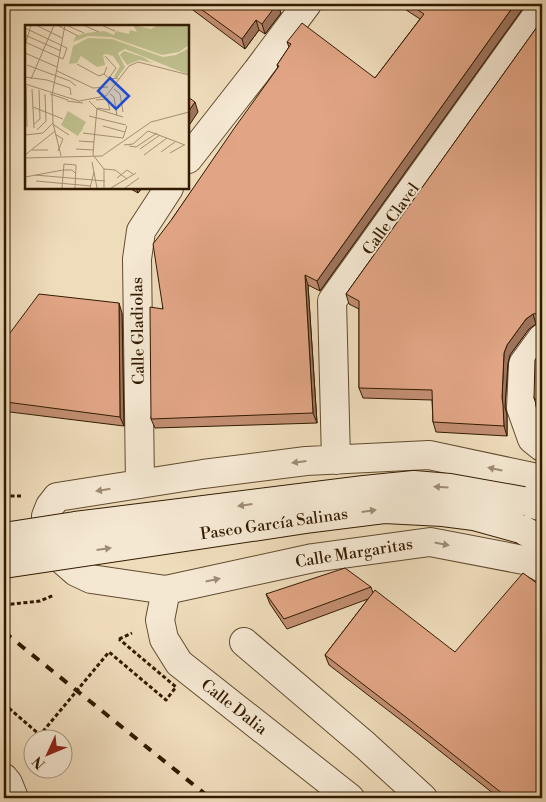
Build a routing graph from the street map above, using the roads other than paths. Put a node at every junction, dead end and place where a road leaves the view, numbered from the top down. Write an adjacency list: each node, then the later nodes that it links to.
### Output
1 (307, 4): 3 (street)
2 (542, 8): 7 (street, Calle Clavel)
3 (189, 159)
4 (168, 189): 9 (street, Calle Gladiolas)
5 (542, 338): 6 (street)
6 (542, 447)
7 (336, 460): 8 (street, one-way to 7); 9 (street, one-way to 9)
8 (542, 478)
9 (140, 484): 15 (street, one-way to 15)
10 (533, 504): 12 (street, Paseo García Salinas, one-way to 12, bridge)
11 (531, 534): 13 (street, Paseo García Salinas, one-way to 11, bridge)
12 (4, 537)
13 (4, 564)
14 (542, 568): 15 (street, Calle Margaritas, one-way to 14)
15 (166, 590): 19 (street, Calle Dalia)
16 (244, 642): 20 (street)
17 (4, 778): 18 (street)
18 (14, 798)
19 (350, 798)
20 (423, 798)

